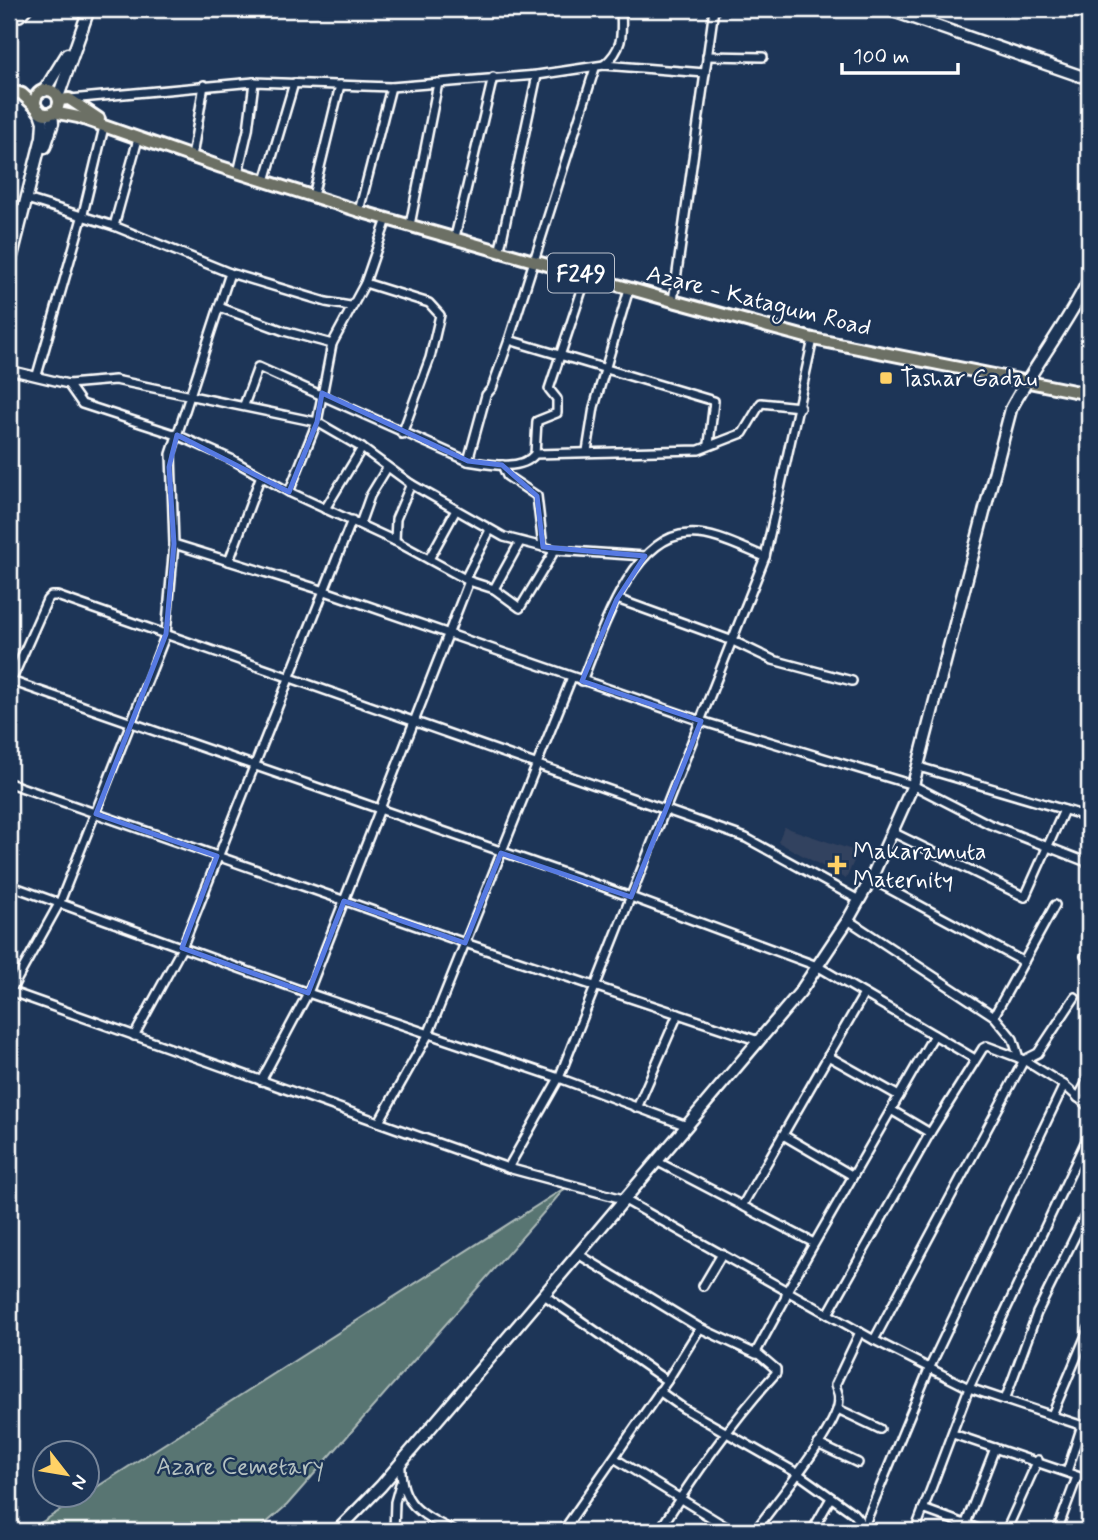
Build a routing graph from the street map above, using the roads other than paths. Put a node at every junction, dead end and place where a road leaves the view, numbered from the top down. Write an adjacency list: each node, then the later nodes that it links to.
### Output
1 (29, 9): 6 (street)
2 (89, 9): 7 (street)
3 (621, 9): 8 (street)
4 (714, 9): 9 (street)
5 (887, 9): 17 (street)
6 (9, 14)
7 (81, 29): 25 (street); 26 (street)
8 (615, 55): 11 (street); 12 (street)
9 (707, 56): 10 (street); 14 (street)
10 (763, 57)
11 (604, 65): 12 (street); 13 (street)
12 (615, 66): 14 (street)
13 (595, 68): 15 (street); 46 (street)
14 (705, 73): 53 (street)
15 (537, 75): 16 (street); 45 (street)
16 (493, 77): 20 (street); 44 (street)
17 (1089, 79)
18 (254, 82): 19 (street); 21 (street); 32 (street)
19 (294, 83): 22 (street); 33 (street)
20 (438, 83): 23 (street); 41 (street)
21 (204, 85): 26 (street); 31 (street)
22 (340, 85): 23 (street); 34 (street)
23 (391, 87): 38 (street)
24 (9, 88): 25 (main road, Azare - Katagum Road / F249); 27 (main road, Azare - Katagum Road / F249)
25 (42, 92): 26 (main road, Azare - Katagum Road / F249); 27 (main road)
26 (62, 99): 28 (main road); 30 (main road, Azare - Katagum Road / F249)
27 (38, 109): 28 (main road, Azare - Katagum Road / F249); 37 (street)
28 (53, 113): 29 (main road, Azare - Katagum Road / F249); 35 (street)
29 (104, 127): 30 (main road, Azare - Katagum Road / F249); 39 (street)
30 (141, 139): 31 (main road, Azare - Katagum Road / F249); 42 (street)
31 (192, 157): 32 (main road, Azare - Katagum Road / F249)
32 (238, 173): 33 (main road, Azare - Katagum Road / F249)
33 (265, 181): 34 (main road, Azare - Katagum Road / F249)
34 (313, 196): 38 (main road, Azare - Katagum Road / F249)
35 (30, 200): 39 (street); 43 (street)
36 (9, 206): 37 (street)
37 (23, 211): 43 (street)
38 (359, 211): 40 (main road, Azare - Katagum Road / F249)
39 (82, 218): 42 (street); 62 (street)
40 (387, 219): 41 (main road, Azare - Katagum Road / F249); 51 (street)
41 (410, 225): 44 (main road, Azare - Katagum Road / F249)
42 (114, 226): 48 (street)
43 (18, 234): 47 (street)
44 (455, 237): 45 (main road, Azare - Katagum Road / F249)
45 (500, 249): 46 (main road, Azare - Katagum Road / F249)
46 (535, 260): 49 (main road, Azare - Katagum Road / F249); 57 (street)
47 (9, 268)
48 (230, 273): 54 (street); 55 (street)
49 (587, 275): 52 (main road, Azare - Katagum Road / F249); 59 (street)
50 (1089, 279): 63 (street)
51 (365, 283): 54 (street); 71 (street)
52 (629, 289): 53 (main road, Azare - Katagum Road / F249); 60 (street)
53 (673, 301): 56 (main road, Azare - Katagum Road / F249)
54 (351, 306): 58 (street)
55 (219, 307): 58 (street); 67 (street)
56 (813, 339): 63 (main road, Azare - Katagum Road / F249); 69 (street)
57 (509, 340): 59 (street); 77 (street)
58 (332, 344): 65 (street)
59 (561, 355): 60 (street); 76 (street)
60 (606, 369): 73 (street); 75 (street)
61 (9, 370): 62 (street)
62 (37, 375): 64 (street)
63 (1026, 380): 66 (main road, Azare - Katagum Road / F249); 114 (street)
64 (68, 384): 67 (street); 72 (street)
65 (322, 393): 68 (street); 70 (street); 71 (street)
66 (1089, 394)
67 (190, 395): 68 (street); 72 (street)
68 (244, 405): 70 (street)
69 (800, 407): 73 (street); 94 (street)
70 (317, 422): 74 (street); 82 (street)
71 (402, 434): 77 (street)
72 (177, 435): 80 (street); 90 (street)
73 (709, 444): 75 (street)
74 (362, 448): 79 (street); 83 (street)
75 (587, 450): 76 (street)
76 (535, 454): 78 (street)
77 (468, 461): 78 (street)
78 (502, 465): 91 (street)
79 (387, 468): 81 (street); 86 (street)
80 (260, 478): 82 (street); 96 (street)
81 (411, 484): 84 (street); 88 (street)
82 (289, 492): 83 (street)
83 (325, 509): 85 (street)
84 (456, 510): 87 (street); 95 (street)
85 (352, 520): 86 (street); 99 (street)
86 (360, 524): 88 (street)
87 (489, 530): 89 (street); 97 (street)
88 (395, 541): 95 (street)
89 (520, 542): 91 (street); 98 (street)
90 (174, 544): 96 (street); 101 (street)
91 (543, 547): 92 (street)
92 (555, 550): 93 (street); 98 (street)
93 (645, 556): 94 (street); 100 (street)
94 (765, 557): 103 (street)
95 (429, 559): 97 (street)
96 (229, 561): 99 (street)
97 (467, 580): 98 (street); 102 (street)
98 (494, 589)
99 (325, 591): 102 (street); 105 (street)
100 (617, 599): 103 (street); 106 (street)
101 (166, 634): 105 (street); 108 (street); 111 (street)
102 (447, 634): 104 (street); 109 (street)
103 (733, 641): 107 (street); 110 (street)
104 (572, 677): 106 (street); 112 (street)
105 (292, 678): 109 (street); 113 (street)
106 (582, 681): 110 (street)
107 (852, 681)
108 (10, 683): 111 (street)
109 (414, 720): 112 (street); 118 (street)
110 (701, 720): 116 (street); 117 (street)
111 (132, 724): 113 (street); 120 (street)
112 (538, 763): 117 (street); 124 (street)
113 (256, 767): 118 (street); 125 (street)
114 (919, 767): 116 (street); 119 (street)
115 (9, 783): 120 (street)
116 (914, 785): 122 (street); 123 (street)
117 (666, 809): 129 (street); 130 (street)
118 (379, 810): 124 (street); 131 (street)
119 (1064, 810): 121 (street); 123 (street)
120 (96, 814): 125 (street); 132 (street)
121 (1089, 817)
122 (892, 832): 123 (street); 127 (street)
123 (1048, 847): 126 (street)
124 (501, 853): 129 (street); 135 (street)
125 (217, 856): 131 (street); 136 (street)
126 (1089, 863)
127 (871, 879): 130 (street); 137 (street)
128 (9, 886): 132 (street)
129 (631, 897): 138 (street); 139 (street)
130 (859, 900): 134 (street)
131 (344, 901): 135 (street); 141 (street)
132 (60, 902): 136 (street); 140 (street)
133 (1055, 905): 137 (street)
134 (848, 920): 138 (street); 145 (street)
135 (465, 943): 139 (street); 146 (street)
136 (182, 948): 141 (street); 148 (street)
137 (1024, 962): 145 (street)
138 (817, 966): 142 (street); 149 (street)
139 (595, 987): 144 (street); 153 (street)
140 (9, 992): 148 (street)
141 (308, 993): 146 (street); 155 (street)
142 (864, 994): 147 (street); 150 (street)
143 (1075, 997): 152 (street)
144 (677, 1014): 149 (street); 160 (street)
145 (994, 1016): 152 (street)
146 (428, 1035): 153 (street); 162 (street)
147 (934, 1035): 151 (street); 157 (street)
148 (134, 1036): 155 (street)
149 (759, 1041): 163 (street)
150 (828, 1056): 157 (street); 166 (street)
151 (975, 1059): 152 (street); 164 (street)
152 (1022, 1059): 156 (street); 183 (street)
153 (559, 1078): 160 (street); 168 (street)
154 (1089, 1078): 158 (street)
155 (261, 1081): 162 (street)
156 (1064, 1085): 158 (street); 185 (street)
157 (899, 1096): 161 (street)
158 (1079, 1098): 159 (street)
159 (1089, 1107)
160 (637, 1108): 163 (street)
161 (891, 1110): 164 (street); 169 (street)
162 (379, 1122): 168 (street)
163 (687, 1126): 167 (street)
164 (930, 1133): 179 (street)
165 (1089, 1134): 187 (street)
166 (782, 1135): 169 (street); 171 (street)
167 (658, 1162): 170 (street); 171 (street)
168 (508, 1168): 170 (street)
169 (853, 1176): 173 (street)
170 (624, 1199): 174 (street); 175 (street)
171 (741, 1206): 173 (street)
172 (1089, 1208): 189 (street)
173 (814, 1244): 177 (street)
174 (578, 1254): 178 (street); 180 (street)
175 (722, 1254): 176 (street); 177 (street)
176 (703, 1286)
177 (787, 1290): 179 (street); 184 (street)
178 (544, 1295): 186 (street); 200 (street)
179 (828, 1314): 182 (street)
180 (700, 1328): 184 (street); 186 (street)
181 (1089, 1328): 191 (street)
182 (860, 1332): 183 (street); 190 (street)
183 (874, 1339): 185 (street)
184 (756, 1354): 194 (street)
185 (929, 1368): 187 (street); 219 (street)
186 (667, 1381): 188 (street)
187 (969, 1388): 189 (street); 195 (street)
188 (659, 1391): 194 (street); 198 (street)
189 (1005, 1400): 191 (street)
190 (838, 1409): 193 (street); 196 (street)
191 (1052, 1415): 192 (street)
192 (1085, 1426): 202 (street)
193 (880, 1429)
194 (726, 1432): 203 (street); 207 (street)
195 (953, 1434): 197 (street); 209 (street)
196 (818, 1444): 201 (street); 203 (street)
197 (995, 1448): 199 (street); 210 (street)
198 (614, 1458): 207 (street); 214 (street)
199 (1038, 1460): 202 (street); 222 (street)
200 (401, 1462): 206 (street); 211 (street)
201 (858, 1463)
202 (1067, 1472): 204 (street)
203 (797, 1473): 208 (street); 217 (street)
204 (1077, 1476): 205 (street); 223 (street)
205 (1089, 1480)
206 (400, 1484): 212 (street); 213 (street)
207 (679, 1498): 215 (street); 216 (street)
208 (831, 1498): 218 (street); 219 (street)
209 (923, 1509): 210 (street); 220 (street)
210 (964, 1528): 221 (street)
211 (337, 1531)
212 (394, 1531)
213 (454, 1531)
214 (563, 1531)
215 (659, 1531)
216 (733, 1531)
217 (755, 1531)
218 (812, 1531)
219 (862, 1531)
220 (915, 1531)
221 (984, 1531)
222 (1006, 1531)
223 (1057, 1531)

